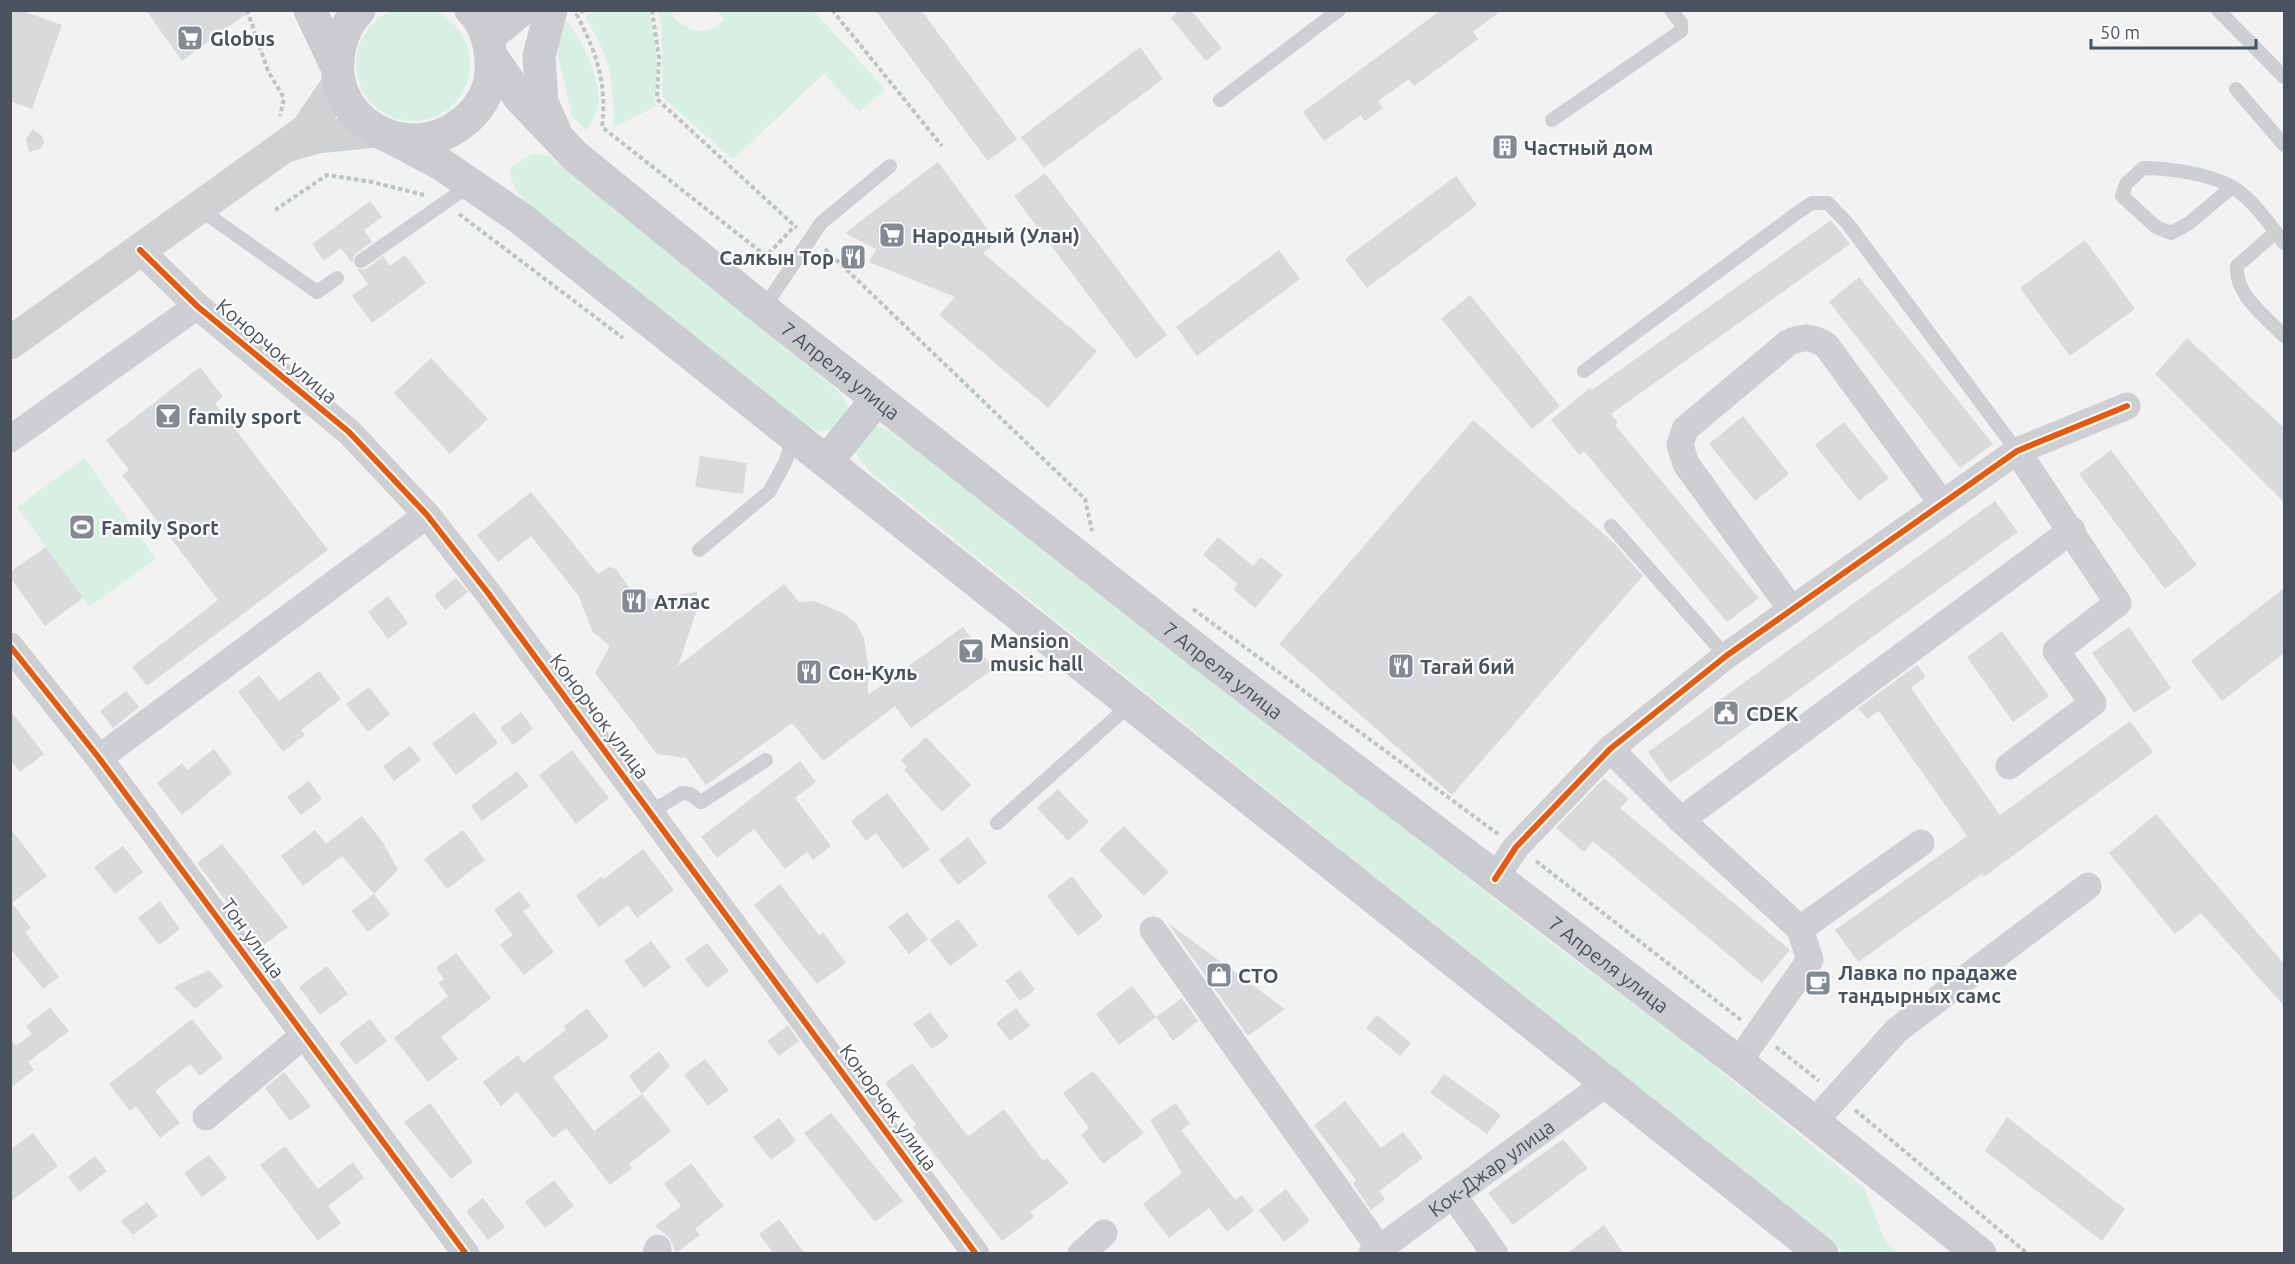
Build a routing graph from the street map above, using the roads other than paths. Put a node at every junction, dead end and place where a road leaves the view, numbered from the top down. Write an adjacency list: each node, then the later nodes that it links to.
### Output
1 (310, 10): 9 (main road)
2 (359, 10): 9 (main road)
3 (521, 10): 8 (main road)
4 (551, 10): 16 (main road)
5 (1339, 10): 12 (lane)
6 (1671, 10): 13 (lane)
7 (2218, 10): 10 (lane)
8 (483, 35): 14 (main road); 16 (main road, 7 Апреля улица)
9 (337, 75): 14 (main road); 15 (main road)
10 (2284, 77)
11 (2236, 89): 17 (lane)
12 (1220, 100)
13 (1552, 120)
14 (382, 134): 15 (main road); 19 (main road)
15 (277, 135): 21 (main road)
16 (558, 139): 27 (main road, 7 Апреля улица)
17 (2284, 145)
18 (890, 166): 27 (lane)
19 (472, 184): 24 (lane); 33 (main road)
20 (2232, 187): 20 (lane); 22 (lane)
21 (198, 208): 23 (main road); 25 (lane)
22 (2280, 237): 28 (lane)
23 (140, 250): 26 (street, Конорчок улица); 29 (main road)
24 (361, 261)
25 (337, 278)
26 (197, 306): 34 (street); 38 (street, Конорчок улица)
27 (764, 309): 31 (main road, 7 Апреля улица)
28 (2284, 336)
29 (10, 343)
30 (1584, 371): 35 (lane)
31 (877, 399): 36 (main road); 54 (main road, 7 Апреля улица)
32 (2127, 406): 35 (street)
33 (794, 434): 36 (main road); 41 (lane)
34 (10, 439)
35 (2017, 451): 37 (street); 40 (street)
36 (827, 461): 45 (main road)
37 (1941, 502): 42 (street); 42 (street)
38 (427, 515): 47 (street); 50 (street, Конорчок улица)
39 (1611, 526): 44 (lane)
40 (2072, 530): 49 (street); 51 (street)
41 (699, 550)
42 (1791, 609): 44 (street)
43 (10, 646): 47 (street, Тон улица)
44 (1726, 656): 46 (street)
45 (1132, 703): 52 (lane); 60 (main road)
46 (1611, 749): 51 (street); 54 (street)
47 (99, 758): 58 (street, Тон улица)
48 (766, 760): 50 (lane)
49 (2009, 766)
50 (651, 812): 67 (street, Конорчок улица)
51 (1681, 820): 56 (street)
52 (997, 823)
53 (1921, 843): 56 (street)
54 (1495, 879): 59 (main road, 7 Апреля улица)
55 (2088, 886): 62 (street)
56 (1800, 929): 59 (street)
57 (1153, 930): 65 (street)
58 (304, 1035): 61 (street); 66 (street, Тон улица)
59 (1738, 1062): 62 (main road, 7 Апреля улица)
60 (1608, 1082): 63 (street, Кок-Джар улица); 70 (main road)
61 (206, 1117)
62 (1814, 1122): 71 (main road, 7 Апреля улица)
63 (1453, 1195): 65 (street, Кок-Джар улица); 69 (street)
64 (1104, 1233): 68 (street)
65 (1376, 1251)
66 (466, 1254)
67 (976, 1254)
68 (1081, 1254)
69 (1495, 1254)
70 (1822, 1254)
71 (1980, 1254)

